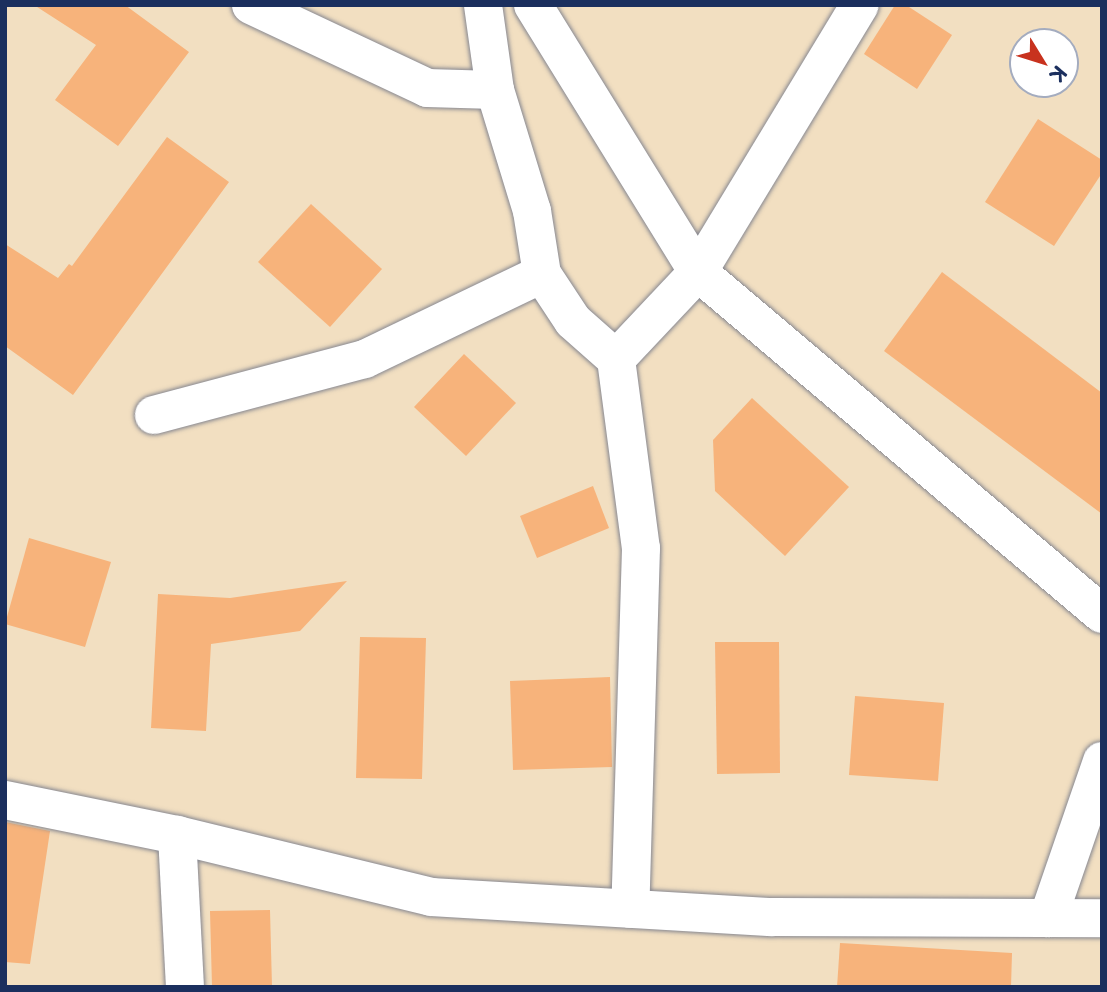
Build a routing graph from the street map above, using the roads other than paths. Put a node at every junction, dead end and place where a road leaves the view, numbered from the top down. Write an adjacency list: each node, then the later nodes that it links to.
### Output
1 (251, 5): 5 (street)
2 (484, 5): 5 (street)
3 (533, 5): 6 (street)
4 (860, 5): 6 (street)
5 (495, 90): 7 (street)
6 (698, 272): 8 (street); 10 (street)
7 (542, 274): 8 (street); 9 (street)
8 (616, 359): 14 (street)
9 (154, 415)
10 (1102, 614)
11 (1102, 761): 15 (street)
12 (5, 800): 13 (street)
13 (177, 835): 14 (street); 17 (street)
14 (630, 909): 15 (street)
15 (1048, 918): 16 (street)
16 (1102, 918)
17 (186, 987)

